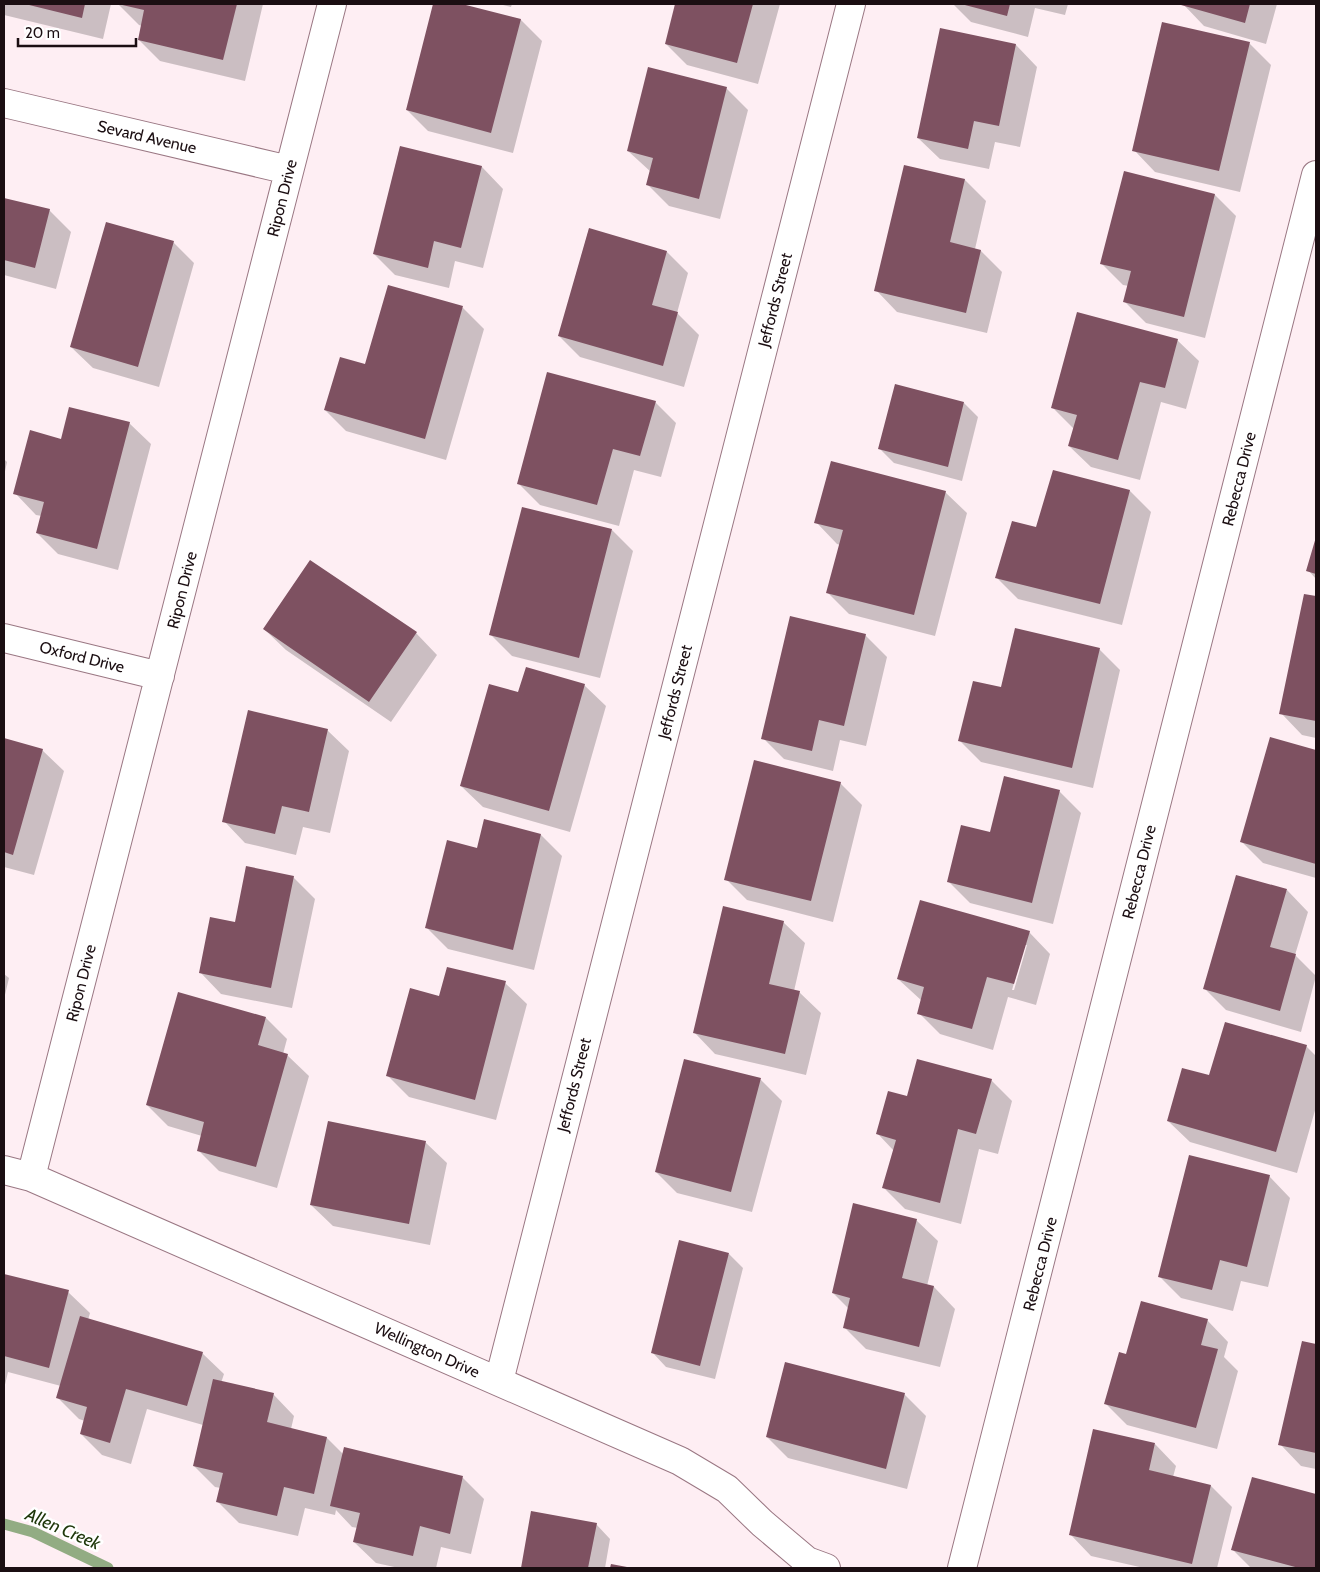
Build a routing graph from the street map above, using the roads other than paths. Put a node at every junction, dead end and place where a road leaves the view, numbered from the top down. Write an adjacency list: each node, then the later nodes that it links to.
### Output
1 (332, 4): 4 (street, Ripon Drive)
2 (851, 4): 10 (street, Jeffords Street)
3 (4, 103): 4 (street, Sevard Avenue)
4 (289, 170): 7 (street, Ripon Drive)
5 (1316, 175): 12 (street, Rebecca Drive)
6 (4, 638): 7 (street, Oxford Drive)
7 (160, 676): 9 (street, Ripon Drive)
8 (4, 1170): 9 (street, Wellington Drive)
9 (31, 1177): 10 (street, Wellington Drive)
10 (498, 1381): 11 (street, Wellington Drive)
11 (826, 1568)
12 (962, 1568)

